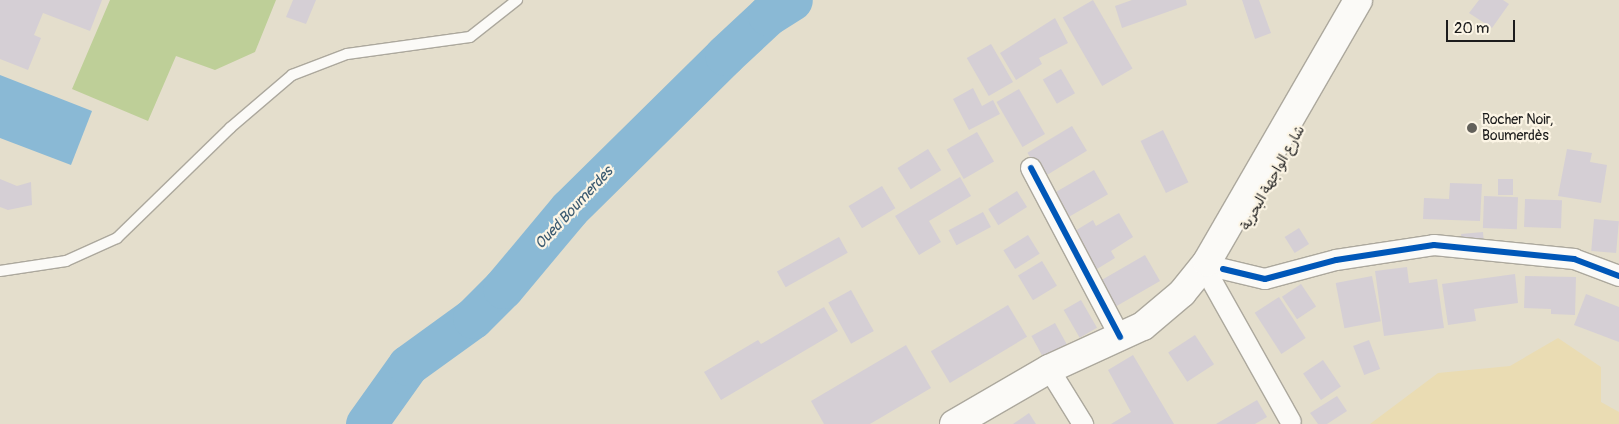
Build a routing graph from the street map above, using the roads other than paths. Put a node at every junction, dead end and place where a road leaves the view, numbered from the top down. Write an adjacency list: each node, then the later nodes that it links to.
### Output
1 (517, 0): 5 (lane)
2 (1358, 0): 8 (main road, شارع الواجهة البحرية)
3 (1372, 0): 6 (main road, شارع الواجهة البحرية)
4 (1031, 168): 8 (street)
5 (0, 271)
6 (1218, 276): 7 (street); 8 (main road, شارع الواجهة البحرية); 10 (street)
7 (1619, 276)
8 (1131, 331): 9 (main road, شارع الواجهة البحرية)
9 (1049, 369): 11 (main road, شارع الواجهة البحرية); 12 (street)
10 (1291, 422)
11 (954, 424)
12 (1083, 424)

